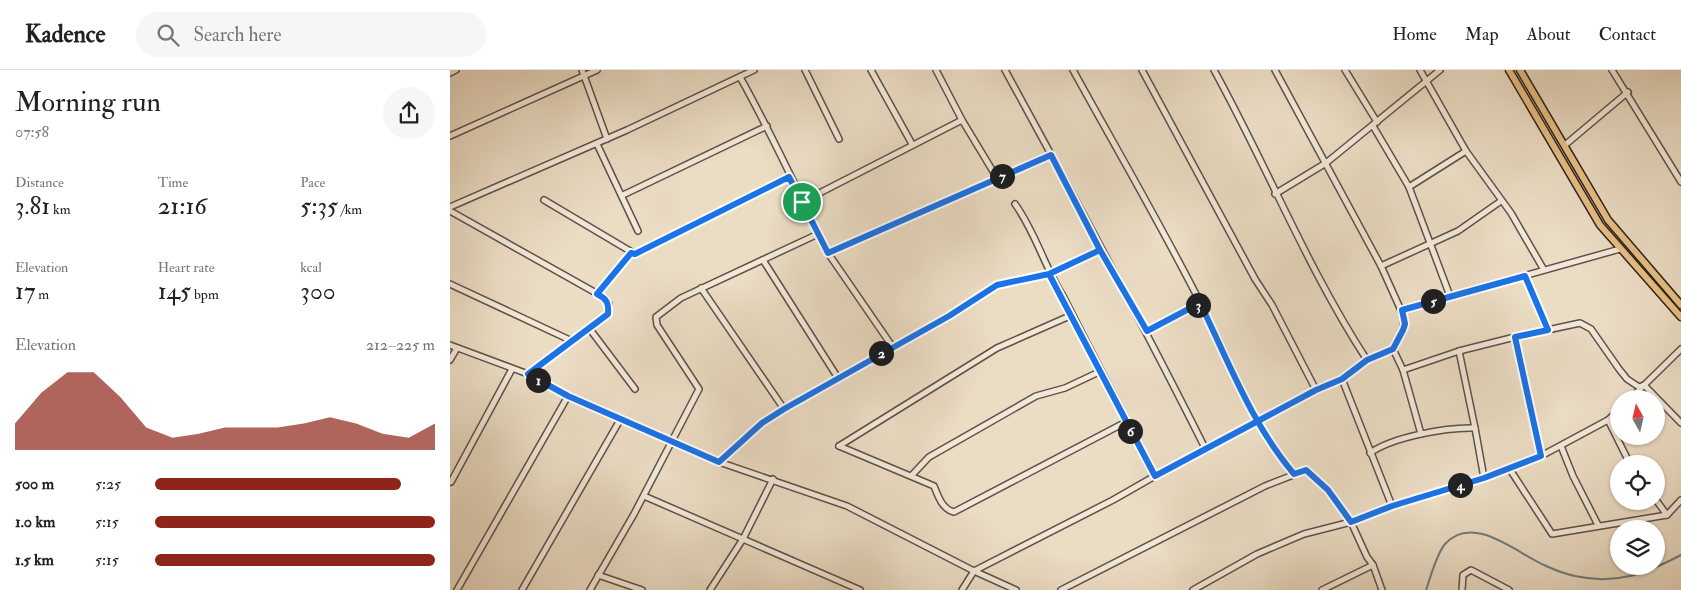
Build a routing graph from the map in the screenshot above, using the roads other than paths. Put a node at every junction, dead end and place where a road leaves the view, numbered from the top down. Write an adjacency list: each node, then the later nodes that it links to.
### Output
1 (456, 70): 19 (street)
2 (582, 70): 20 (street)
3 (597, 70): 20 (street)
4 (754, 70): 21 (street)
5 (805, 70): 29 (street)
6 (871, 70): 31 (street)
7 (936, 70): 24 (street)
8 (1005, 70): 34 (street)
9 (1073, 70): 64 (street)
10 (1142, 70): 90 (street)
11 (1214, 70): 40 (street)
12 (1276, 70): 35 (street)
13 (1345, 70): 25 (street)
14 (1420, 70): 22 (street)
15 (1440, 70): 22 (street)
16 (1509, 70): 51 (main road)
17 (1520, 70): 32 (main road)
18 (1612, 70): 23 (street)
19 (450, 73)
20 (585, 76): 27 (street); 28 (street)
21 (740, 77): 26 (street); 28 (street)
22 (1426, 82): 25 (street); 33 (street)
23 (1628, 92): 32 (street); 38 (street)
24 (962, 120): 31 (street); 37 (street)
25 (1374, 124): 35 (street); 39 (street)
26 (767, 126): 36 (street); 41 (street)
27 (450, 136)
28 (607, 139): 30 (street)
29 (839, 139)
30 (597, 144): 41 (street); 46 (street)
31 (912, 144): 44 (street)
32 (1565, 145): 65 (main road)
33 (1466, 151): 39 (street); 43 (street)
34 (1051, 155): 37 (street); 52 (street)
35 (1326, 164): 40 (street); 56 (street)
36 (789, 177): 44 (street); 53 (street)
37 (997, 178): 54 (street)
38 (1681, 182)
39 (1409, 187): 50 (street)
40 (1275, 194): 81 (street)
41 (623, 195): 48 (street)
42 (544, 200): 53 (street)
43 (1501, 200): 50 (street); 57 (street)
44 (802, 202): 49 (street)
45 (1015, 204): 58 (street)
46 (450, 207)
47 (450, 211): 62 (street)
48 (638, 232)
49 (818, 234): 54 (street); 55 (street)
50 (1431, 243): 56 (street); 63 (street)
51 (1620, 249): 57 (street); 68 (main road)
52 (1100, 250): 58 (street); 71 (street)
53 (631, 253): 62 (street)
54 (828, 253): 75 (street)
55 (763, 260): 61 (street); 86 (street)
56 (1381, 266): 66 (street)
57 (1544, 270): 59 (street)
58 (1049, 274): 67 (street); 75 (street)
59 (1525, 276): 63 (street); 70 (street)
60 (450, 284): 73 (street)
61 (701, 288): 93 (street); 101 (street)
62 (597, 294): 69 (street)
63 (1450, 296): 66 (street)
64 (1200, 303): 71 (street); 97 (street)
65 (1681, 305)
66 (1402, 310): 77 (street)
67 (1072, 315): 84 (street); 110 (street)
68 (1681, 317)
69 (589, 328): 73 (street); 89 (street)
70 (1548, 330): 72 (street); 88 (street)
71 (1147, 331): 103 (street)
72 (1515, 337): 79 (street); 106 (street)
73 (572, 341): 85 (street)
74 (450, 345): 76 (street)
75 (892, 346): 86 (street)
76 (457, 348): 80 (street); 82 (street)
77 (1393, 349): 81 (street); 83 (street)
78 (1681, 349): 88 (street)
79 (1459, 351): 83 (street); 99 (street)
80 (450, 360)
81 (1367, 360): 87 (street)
82 (512, 368): 85 (street); 114 (street)
83 (1403, 370): 100 (street)
84 (1100, 372): 96 (street); 110 (street)
85 (528, 374): 92 (street)
86 (838, 378): 93 (street)
87 (1342, 379): 90 (street); 104 (street)
88 (1644, 385): 91 (street); 98 (street)
89 (635, 389)
90 (1316, 390): 97 (street)
91 (1639, 390)
92 (568, 396): 94 (street); 126 (street)
93 (784, 409): 107 (street)
94 (620, 420): 101 (street); 127 (street)
95 (1608, 420): 102 (street); 105 (street)
96 (1126, 422): 110 (street); 111 (street)
97 (1258, 422): 103 (street); 109 (street)
98 (1681, 423)
99 (1475, 428): 100 (street); 112 (street)
100 (1421, 434): 104 (street)
101 (671, 442): 107 (street); 115 (street)
102 (1561, 446): 106 (street); 121 (street)
103 (1206, 450): 111 (street)
104 (1370, 453): 117 (street)
105 (1626, 455)
106 (1541, 456): 108 (street)
107 (719, 462): 113 (street)
108 (1509, 468): 112 (street); 121 (street)
109 (1294, 474): 120 (street); 134 (street)
110 (912, 475)
111 (1155, 476): 124 (street)
112 (1484, 478): 117 (street)
113 (773, 479): 122 (street); 124 (street)
114 (451, 482)
115 (644, 496): 122 (street); 125 (street)
116 (1681, 500): 119 (street)
117 (1392, 506): 120 (street)
118 (1663, 510): 119 (street)
119 (1667, 515): 121 (street)
120 (1351, 522): 123 (street); 135 (street)
121 (1598, 525)
122 (743, 539): 130 (street); 131 (street)
123 (1373, 565): 136 (street); 137 (street)
124 (974, 571): 132 (street); 133 (street)
125 (598, 575): 128 (street); 129 (street)
126 (457, 590)
127 (522, 590)
128 (590, 590)
129 (642, 590)
130 (710, 590)
131 (860, 590)
132 (962, 590)
133 (1016, 590)
134 (1061, 590)
135 (1193, 590)
136 (1322, 590)
137 (1382, 590)
138 (1462, 590): 139 (street)
139 (1509, 590)

